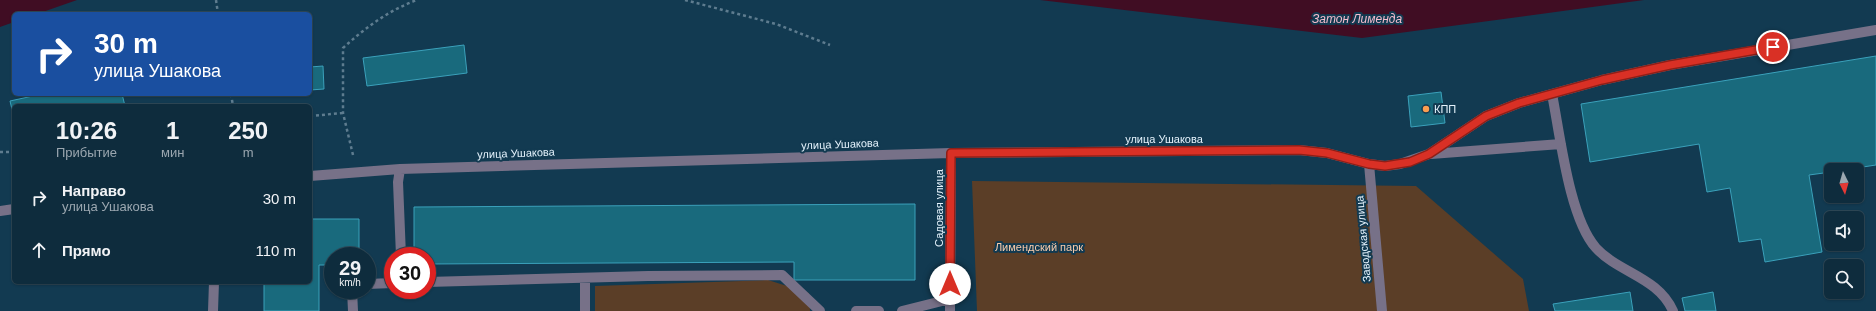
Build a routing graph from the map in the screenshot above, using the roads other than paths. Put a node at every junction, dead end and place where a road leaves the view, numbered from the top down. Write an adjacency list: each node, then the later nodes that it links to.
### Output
1 (1876, 30): 2 (street)
2 (1552, 94): 3 (street); 5 (street)
3 (1561, 144): 5 (street); 26 (street)
4 (951, 153): 6 (street, улица Ушакова); 7 (street, улица Ушакова); 16 (street, Садовая улица)
5 (1429, 154): 6 (street, улица Ушакова)
6 (1369, 164): 25 (street, Заводская улица)
7 (400, 169): 8 (street, улица Ушакова); 11 (street)
8 (312, 176)
9 (12, 209): 10 (street)
10 (0, 211)
11 (401, 247)
12 (585, 278): 13 (street); 19 (street); 20 (street)
13 (436, 282)
14 (214, 284): 17 (street)
15 (352, 299): 18 (street)
16 (950, 299): 23 (street); 24 (street, Садовая улица)
17 (213, 311)
18 (353, 311)
19 (585, 311)
20 (820, 311)
21 (856, 311): 22 (street)
22 (879, 311)
23 (902, 311)
24 (950, 311)
25 (1382, 311)
26 (1673, 311)

